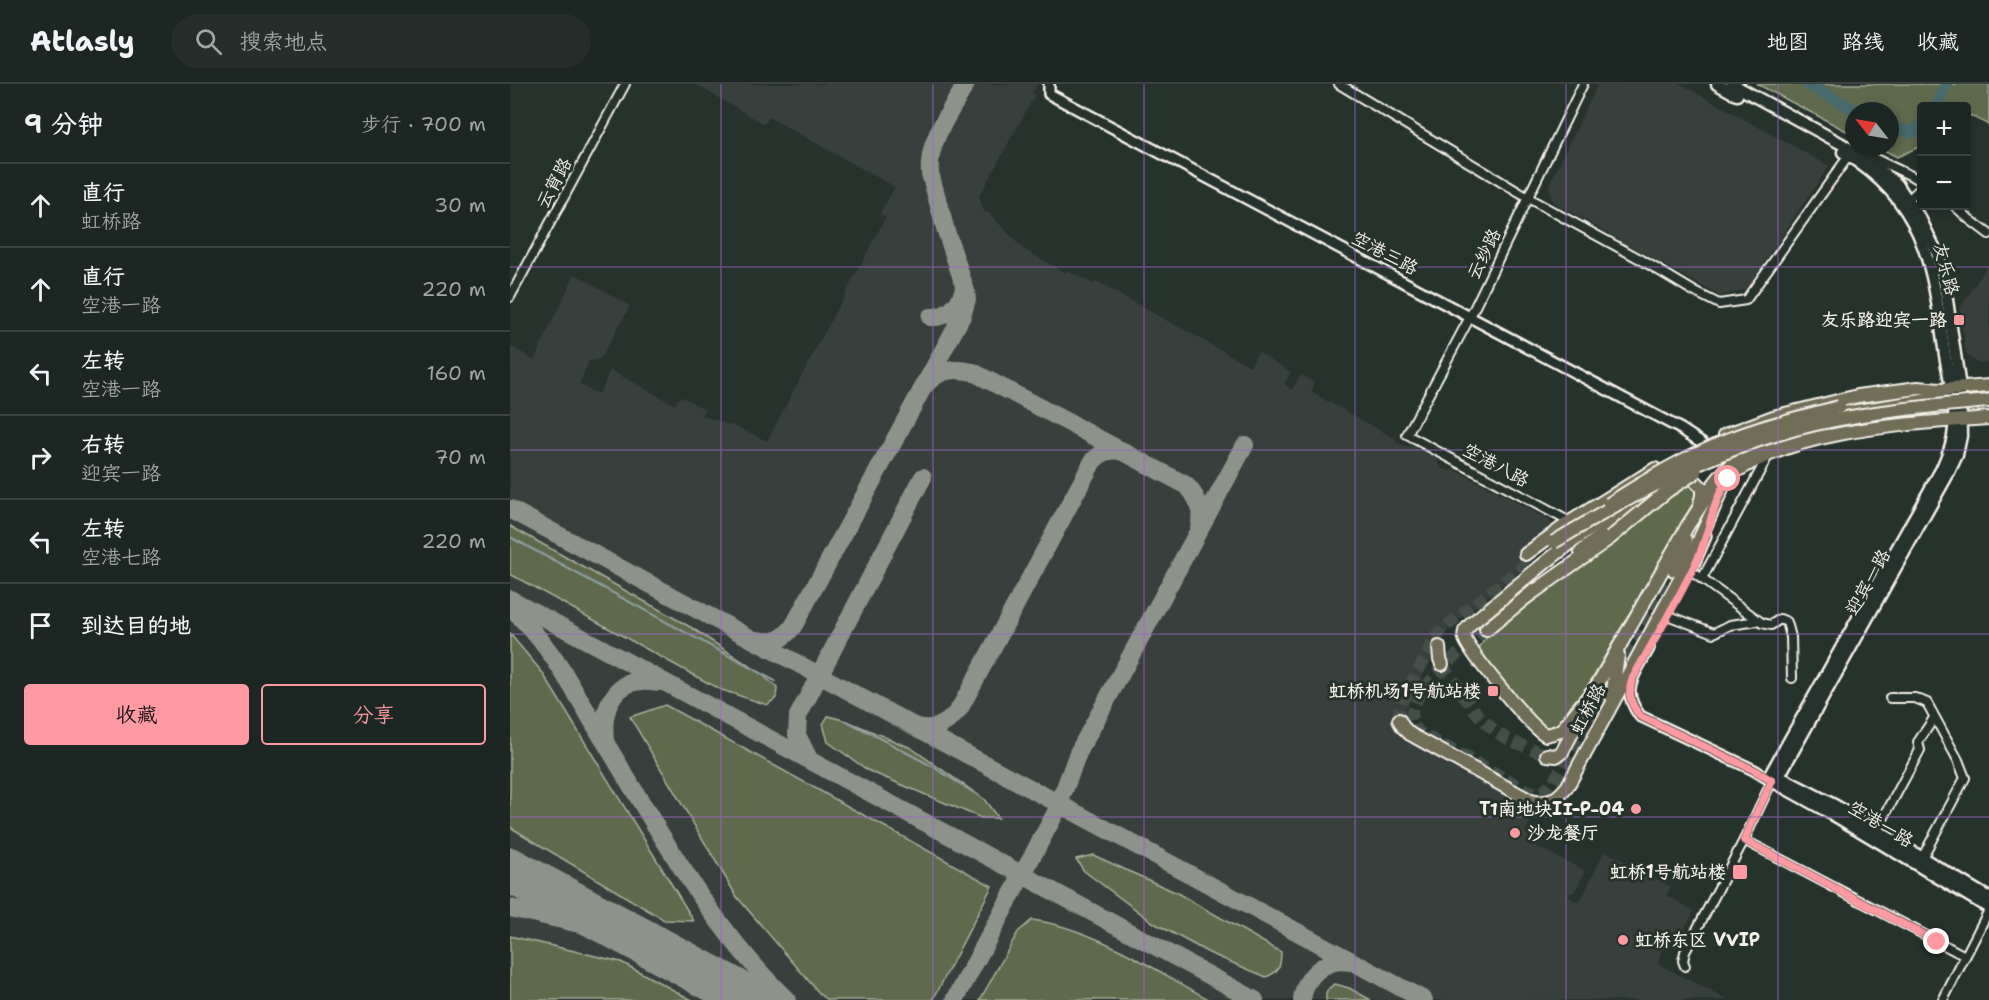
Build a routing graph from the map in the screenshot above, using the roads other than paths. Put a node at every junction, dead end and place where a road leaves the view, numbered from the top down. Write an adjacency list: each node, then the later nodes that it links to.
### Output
1 (625, 84): 18 (street, 云宵路)
2 (1339, 84): 14 (street)
3 (1583, 84): 14 (street, 云纱路)
4 (1717, 84): 7 (main road, 友乐路)
5 (1732, 84): 8 (main road, 友乐路)
6 (1049, 89): 19 (street, 空港三路)
7 (1845, 150)
8 (1845, 150)
9 (1849, 156): 14 (street)
10 (1854, 156): 15 (main road, 友乐路)
11 (1871, 156): 12 (street)
12 (1917, 179)
13 (1917, 192): 15 (street)
14 (1528, 198): 19 (street, 云纱路)
15 (1906, 202): 21 (main road, 友乐路)
16 (1959, 210): 17 (street)
17 (1989, 234)
18 (510, 297)
19 (1470, 317): 26 (street, 云纱路); 29 (street, 空港三路)
20 (1989, 386): 21 (main road)
21 (1948, 391): 25 (main road, 迎宾一路); 29 (main road); 32 (main road); 36 (main road, bridge)
22 (1989, 401): 28 (main road, bridge)
23 (1989, 409): 27 (main road)
24 (1989, 418): 25 (main road, 虹桥路)
25 (1958, 420): 30 (main road, 虹桥路); 55 (main road, 迎宾一路)
26 (1407, 435): 35 (street, 空港八路)
27 (1789, 438): 31 (main road); 33 (main road)
28 (1762, 440): 36 (main road, bridge); 41 (main road, bridge)
29 (1704, 444): 35 (main road)
30 (1770, 453): 31 (main road, 虹桥路); 40 (street)
31 (1737, 470): 33 (main road, 虹桥路)
32 (1669, 479): 34 (main road); 39 (main road); 41 (main road)
33 (1709, 504): 34 (main road, 虹桥路); 37 (main road); 38 (street, 空港一路); 51 (main road, 虹桥路)
34 (1695, 515): 46 (main road, 虹桥路)
35 (1570, 522): 36 (main road); 39 (main road)
36 (1554, 542)
37 (1674, 570)
38 (1691, 571): 40 (street); 42 (street, 空港一路)
39 (1527, 578): 49 (main road)
40 (1702, 579): 43 (street)
41 (1528, 596): 44 (main road)
42 (1667, 615): 43 (street); 55 (street, 空港一路)
43 (1758, 621): 48 (street)
44 (1486, 630)
45 (1438, 647): 47 (main road)
46 (1619, 647): 49 (main road, 虹桥路); 51 (main road)
47 (1442, 664)
48 (1792, 678)
49 (1598, 684): 54 (main road, 虹桥路)
50 (1890, 698): 52 (street)
51 (1611, 704): 53 (main road, 虹桥路)
52 (1934, 718): 56 (street); 58 (street)
53 (1399, 720)
54 (1547, 755)
55 (1774, 777): 56 (main road, 空港一路); 57 (street, 迎宾一路); 60 (main road, 空港一路)
56 (1877, 830): 58 (main road, 空港一路)
57 (1744, 840): 61 (street); 62 (street, 迎宾一路)
58 (1922, 858): 59 (main road, 空港一路)
59 (1989, 898)
60 (1989, 909): 61 (street)
61 (1965, 956): 63 (street)
62 (1685, 966)
63 (1943, 1000)

